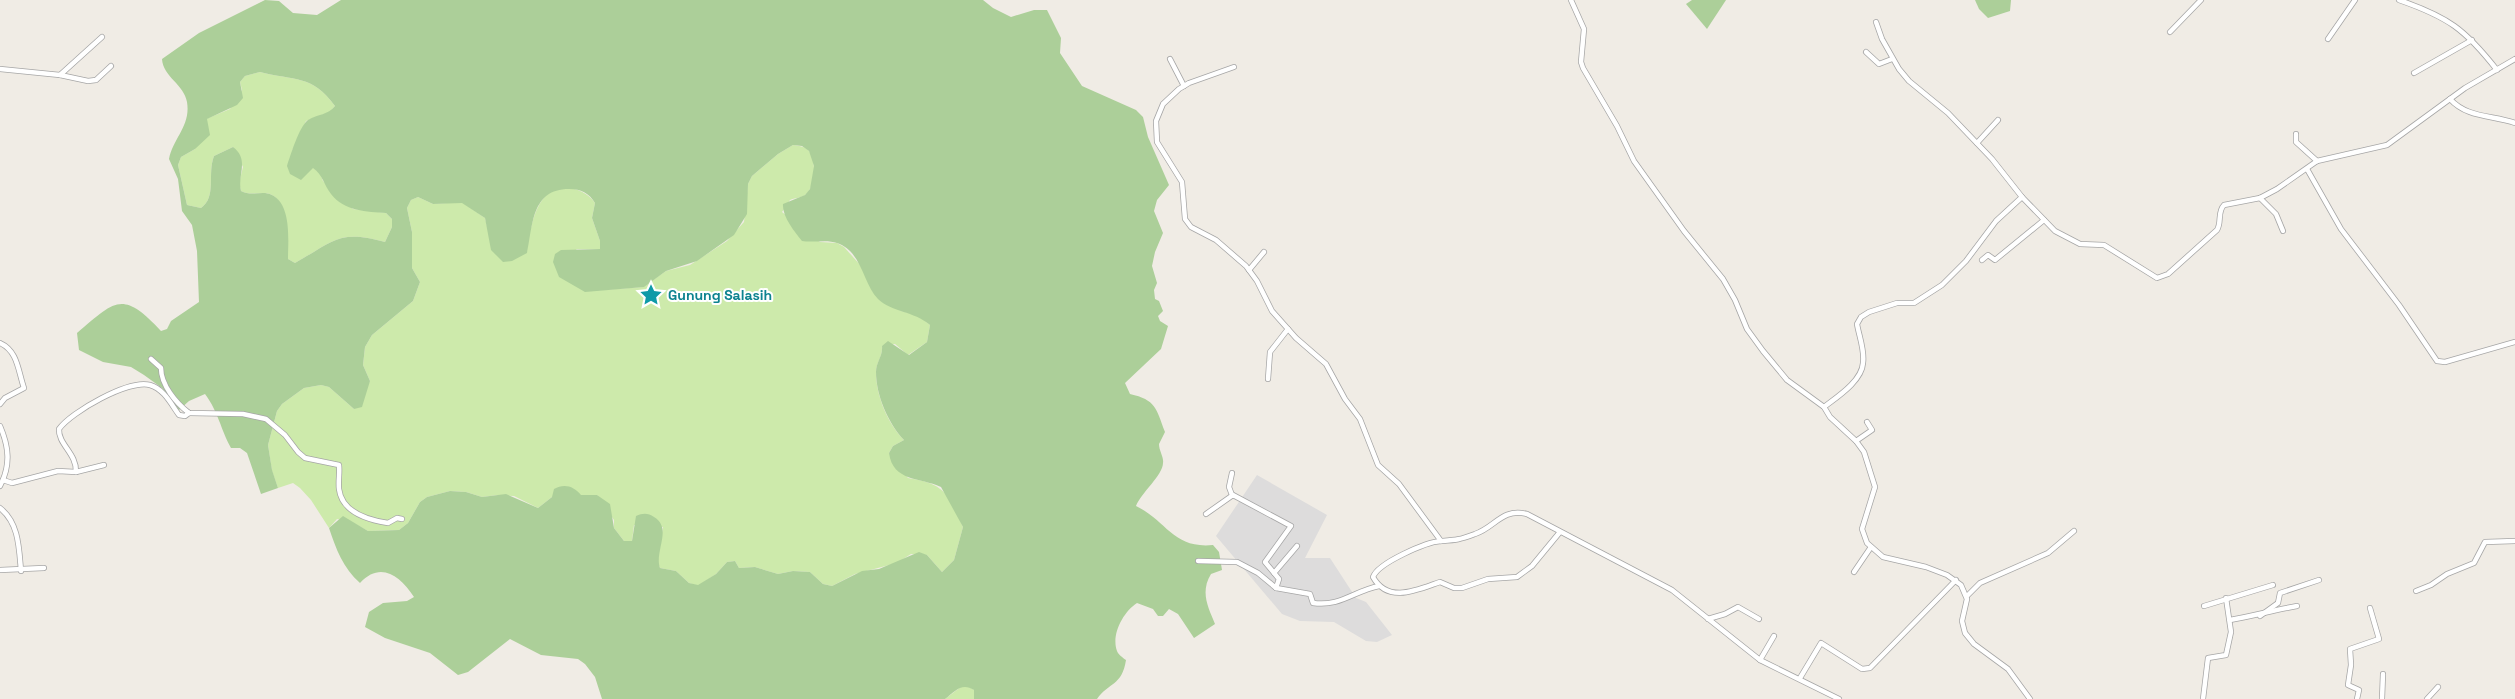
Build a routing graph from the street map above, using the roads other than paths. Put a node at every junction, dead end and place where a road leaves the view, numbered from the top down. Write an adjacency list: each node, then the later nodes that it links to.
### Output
1 (1571, 0): 43 (street)
2 (2200, 0): 8 (street)
3 (2355, 0): 10 (street)
4 (2399, 0): 6 (street)
5 (2422, 0): 6 (street)
6 (2420, 6): 11 (street)
7 (1876, 22): 14 (street)
8 (2170, 32)
9 (102, 37): 21 (street)
10 (2328, 39)
11 (2472, 40): 19 (street); 20 (street)
12 (1866, 52): 14 (street)
13 (1170, 59): 22 (street)
14 (1892, 59): 27 (street)
15 (2515, 59): 19 (street)
16 (111, 66): 21 (street)
17 (1234, 66): 22 (street)
18 (0, 69): 21 (street)
19 (2497, 70): 23 (street)
20 (2414, 73)
21 (60, 75)
22 (1184, 86): 36 (street)
23 (2450, 99): 25 (street); 28 (street)
24 (1998, 120): 27 (street)
25 (2515, 123)
26 (2296, 134): 28 (street)
27 (1977, 143): 30 (street)
28 (2317, 161): 29 (street)
29 (2307, 168): 31 (street); 38 (street)
30 (2022, 197): 32 (street); 43 (street)
31 (2260, 198): 32 (street); 33 (street)
32 (2044, 220): 35 (street)
33 (2283, 230)
34 (1264, 252): 36 (street)
35 (1982, 260)
36 (1249, 270): 37 (street)
37 (1288, 329): 41 (street); 59 (street)
38 (2515, 342)
39 (0, 343): 42 (street)
40 (151, 360): 44 (street)
41 (1268, 379)
42 (0, 404)
43 (1824, 407): 47 (street)
44 (189, 414): 49 (street); 56 (street)
45 (1867, 422): 47 (street)
46 (0, 426): 51 (street)
47 (1856, 440): 62 (street)
48 (104, 466): 49 (street)
49 (76, 472): 51 (street)
50 (1232, 473): 53 (street)
51 (3, 480): 52 (street)
52 (0, 486)
53 (1232, 496): 55 (street); 68 (street)
54 (0, 508): 66 (street)
55 (1206, 514)
56 (402, 519)
57 (2074, 531): 75 (street)
58 (1560, 532): 59 (street); 72 (street); 81 (street)
59 (1441, 541): 72 (street)
60 (2515, 541): 74 (street)
61 (1297, 546): 68 (street)
62 (1871, 548): 67 (street); 69 (street)
63 (1198, 561): 73 (street)
64 (44, 568): 66 (street)
65 (0, 570): 66 (street)
66 (21, 571)
67 (1854, 572)
68 (1274, 573): 73 (street)
69 (1956, 580): 75 (street); 87 (street)
70 (2319, 580): 80 (street)
71 (2273, 585): 76 (street)
72 (1379, 586): 73 (street)
73 (1276, 588)
74 (2416, 591)
75 (1967, 596): 90 (street)
76 (2226, 598): 77 (street); 83 (street)
77 (2204, 606)
78 (2297, 606): 80 (street)
79 (2370, 608): 92 (street)
80 (2260, 616): 83 (street)
81 (1708, 619): 82 (street); 85 (street)
82 (1759, 619)
83 (2230, 620): 91 (street)
84 (1774, 636): 85 (street)
85 (1760, 660): 87 (street)
86 (2383, 674): 93 (street)
87 (1800, 678): 89 (street)
88 (2438, 687): 94 (street)
89 (1839, 699)
90 (2030, 699)
91 (2203, 699)
92 (2357, 699)
93 (2382, 699)
94 (2428, 699)

